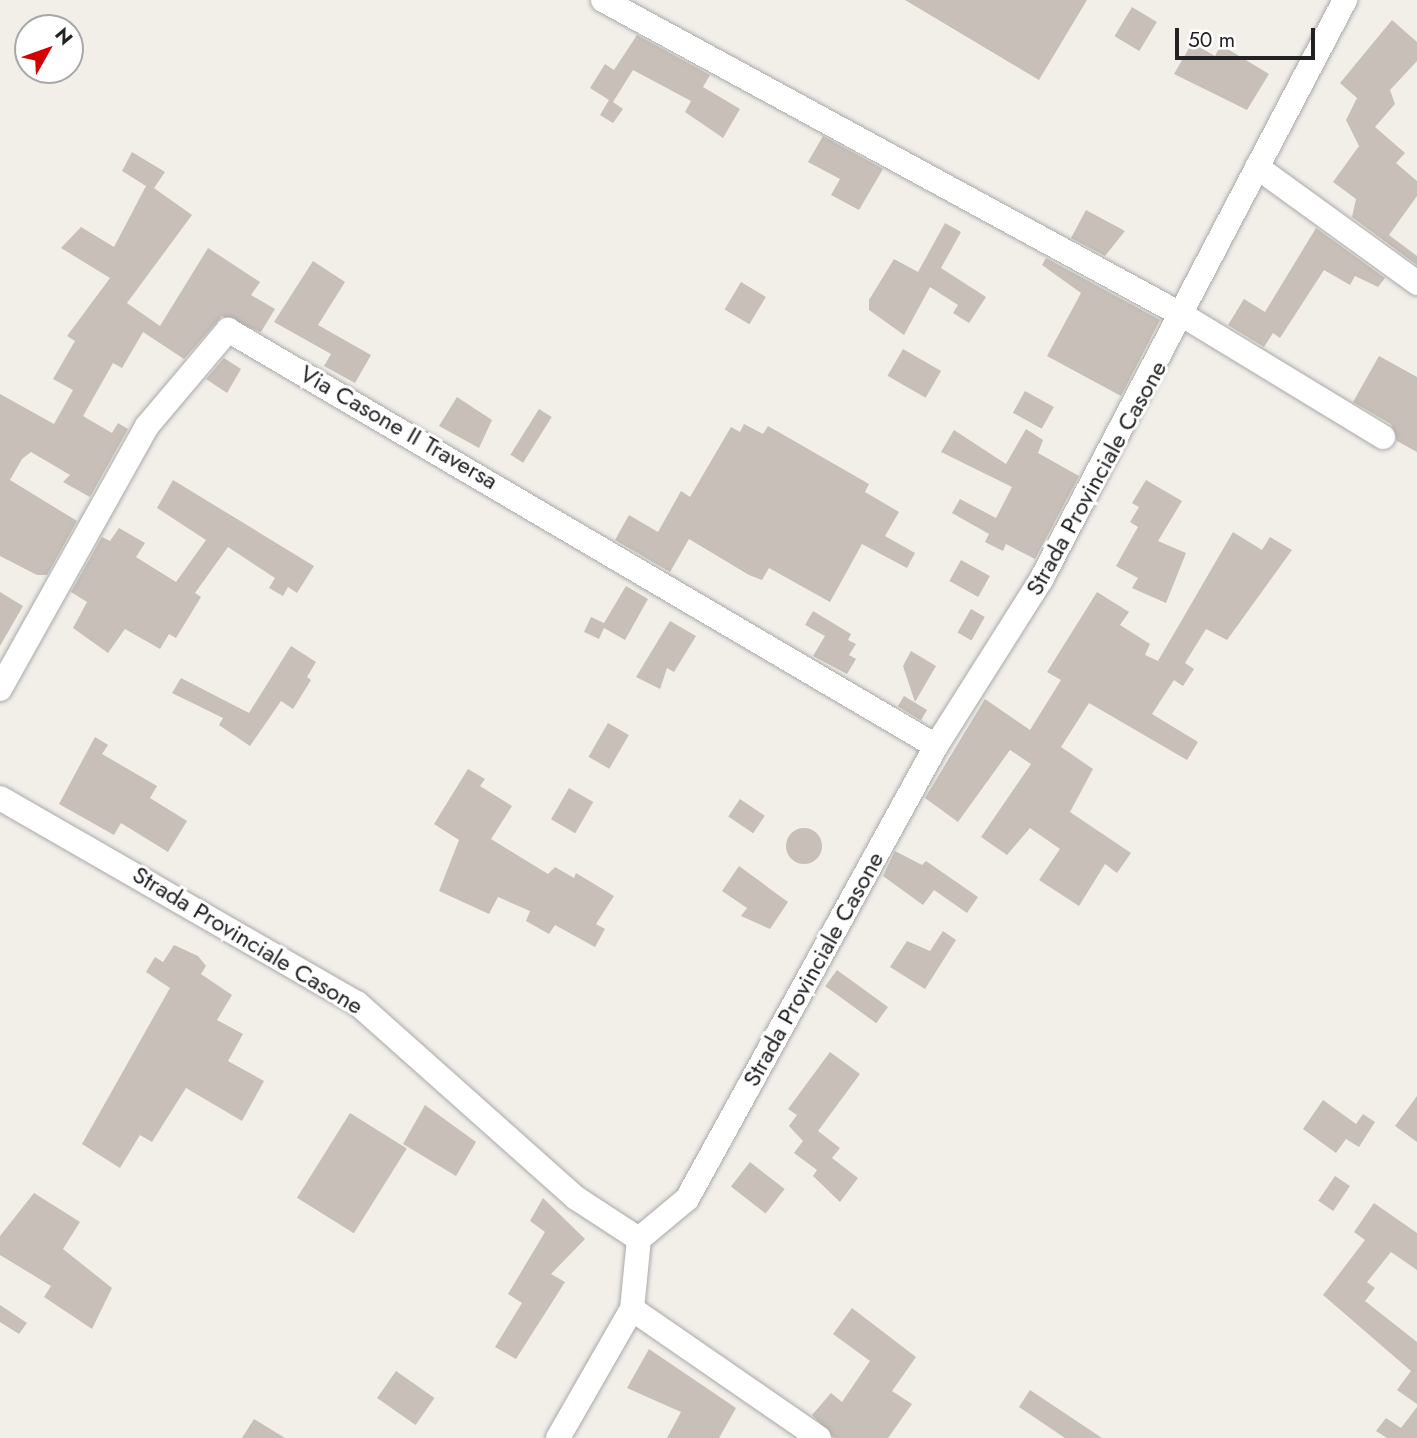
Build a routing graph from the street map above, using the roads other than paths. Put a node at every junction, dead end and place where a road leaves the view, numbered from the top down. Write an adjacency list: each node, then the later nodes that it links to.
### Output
1 (603, 0): 5 (street)
2 (1345, 0): 3 (street, Strada Provinciale Casone)
3 (1257, 167): 4 (street); 5 (street, Strada Provinciale Casone)
4 (1417, 283)
5 (1184, 316): 6 (street); 8 (street, Strada Provinciale Casone)
6 (1383, 437)
7 (0, 689): 8 (street, Via Casone II Traversa)
8 (936, 746): 10 (street, Strada Provinciale Casone)
9 (0, 799): 10 (street, Strada Provinciale Casone)
10 (639, 1239): 11 (street)
11 (632, 1309): 12 (street); 13 (street)
12 (558, 1438)
13 (819, 1438)

